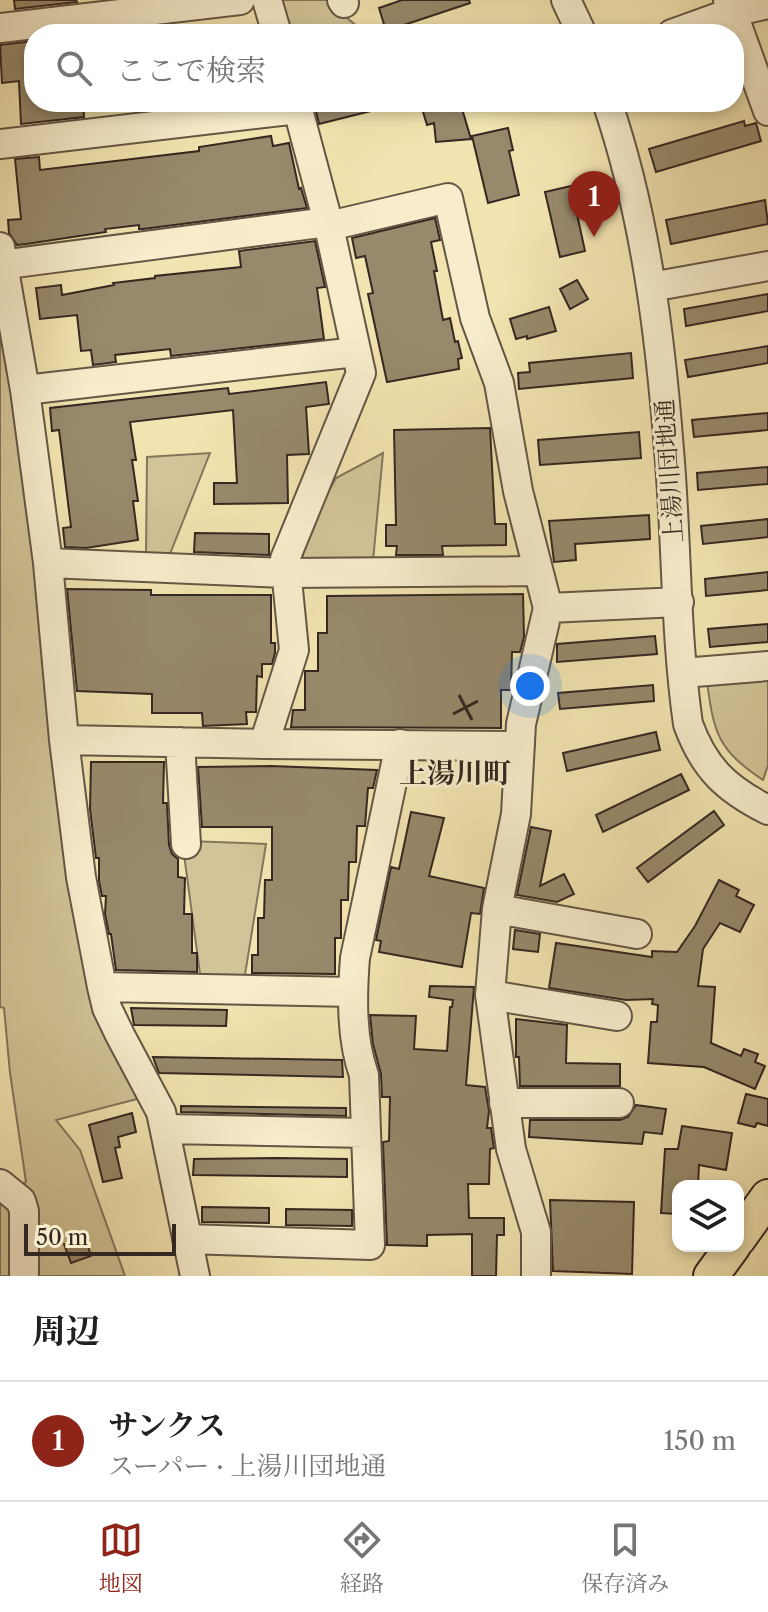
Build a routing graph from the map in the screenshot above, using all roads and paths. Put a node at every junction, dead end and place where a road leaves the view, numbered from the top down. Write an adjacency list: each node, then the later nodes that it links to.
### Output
1 (240, 0): 6 (street)
2 (267, 0): 7 (street)
3 (566, 0): 8 (street)
4 (768, 4): 5 (street)
5 (731, 6): 9 (street)
6 (34, 24)
7 (274, 24)
8 (577, 24)
9 (693, 24)
10 (24, 25): 11 (street)
11 (0, 28)
12 (744, 43): 13 (street)
13 (768, 111)
14 (250, 112): 17 (street)
15 (299, 112): 18 (street)
16 (610, 112): 21 (street, 上湯川団地通)
17 (0, 144)
18 (329, 224): 19 (street); 22 (street); 25 (street)
19 (1, 259): 23 (street)
20 (768, 266): 21 (street)
21 (651, 287): 27 (street, 上湯川団地通)
22 (356, 352): 23 (street); 26 (street)
23 (25, 390): 24 (street)
24 (48, 563): 26 (street); 31 (street)
25 (536, 571): 26 (street); 28 (street)
26 (286, 573): 33 (street)
27 (679, 602): 28 (street); 30 (street, 上湯川団地通)
28 (548, 608): 35 (street)
29 (768, 666): 30 (street)
30 (683, 673): 36 (street, 上湯川団地通)
31 (64, 740): 32 (street); 40 (street)
32 (180, 742): 33 (street); 37 (street)
33 (264, 744): 34 (street)
34 (400, 744): 35 (street); 41 (street)
35 (520, 746): 38 (street)
36 (768, 810)
37 (186, 844)
38 (497, 909): 39 (street); 42 (street)
39 (637, 934)
40 (102, 987): 41 (street); 46 (street)
41 (353, 992): 47 (street)
42 (490, 995): 43 (street); 44 (street)
43 (617, 1016)
44 (504, 1103): 45 (street); 55 (street)
45 (619, 1103)
46 (166, 1129): 47 (street); 51 (street)
47 (365, 1133): 51 (street)
48 (0, 1184): 53 (street)
49 (768, 1197): 50 (main road)
50 (744, 1231)
51 (187, 1239): 54 (street)
52 (729, 1252): 56 (main road)
53 (24, 1276)
54 (195, 1276)
55 (536, 1276)
56 (711, 1276)

